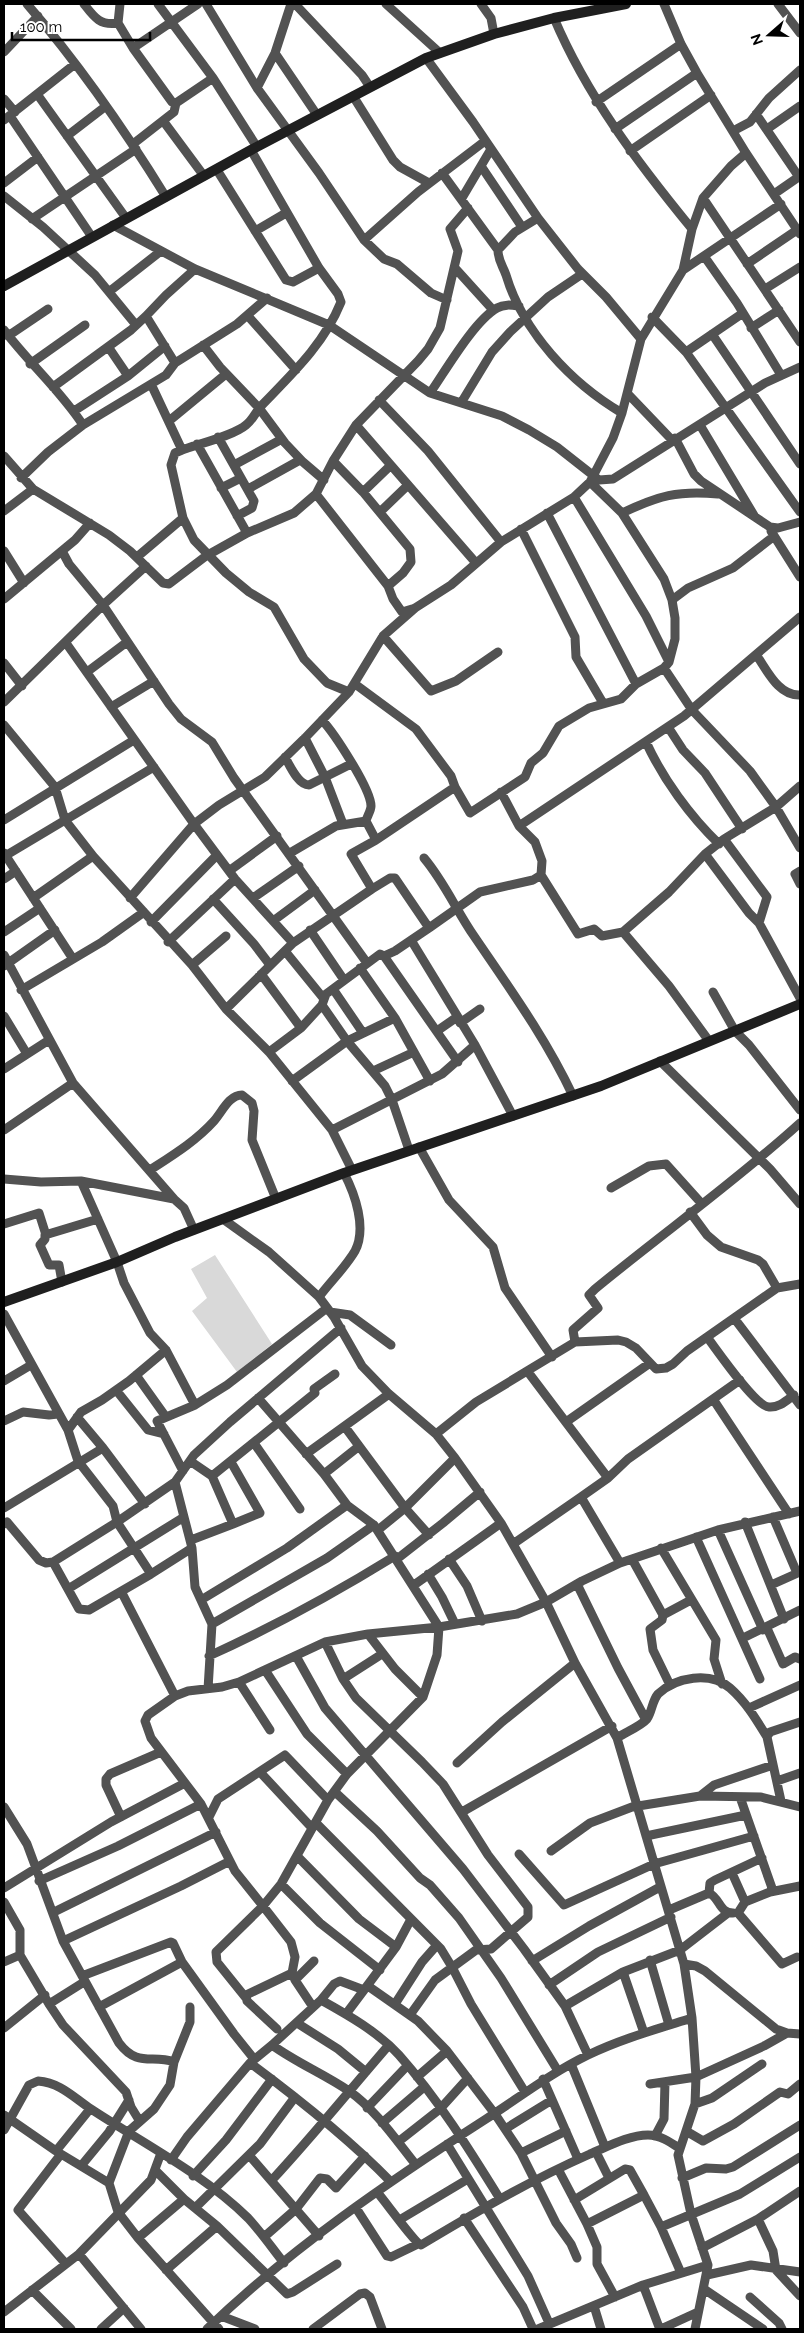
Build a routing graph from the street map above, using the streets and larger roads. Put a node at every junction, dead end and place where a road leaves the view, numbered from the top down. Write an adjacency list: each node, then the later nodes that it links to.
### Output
1 (28, 4): 13 (street)
2 (84, 4): 16 (street)
3 (120, 4): 16 (street)
4 (158, 4): 15 (street)
5 (198, 4): 15 (street)
6 (206, 4): 30 (street)
7 (293, 4): 22 (street); 29 (street)
8 (386, 4): 23 (street)
9 (480, 4): 18 (street)
10 (626, 4): 14 (street)
11 (664, 4): 19 (street)
12 (778, 4): 17 (street)
13 (38, 16): 21 (street); 25 (street)
14 (554, 18): 18 (street); 35 (street)
15 (171, 22): 20 (street); 28 (street)
16 (118, 23): 20 (street)
17 (800, 33)
18 (494, 34): 23 (street)
19 (681, 44): 27 (street); 35 (street)
20 (133, 48): 36 (street)
21 (4, 52)
22 (275, 52): 30 (street); 40 (street)
23 (440, 52): 24 (street)
24 (426, 58): 29 (street); 48 (street)
25 (75, 64): 31 (street); 37 (street)
26 (800, 70): 39 (street)
27 (697, 74): 32 (street); 43 (street)
28 (213, 78): 36 (street); 50 (street)
29 (370, 87): 33 (street)
30 (257, 88): 45 (street)
31 (37, 94): 41 (street); 47 (street)
32 (711, 95): 46 (street); 52 (street)
33 (353, 96): 40 (street); 62 (street)
34 (4, 99): 41 (street)
35 (596, 102): 43 (street)
36 (176, 103): 42 (street)
37 (106, 106): 47 (street); 49 (street)
38 (800, 106): 44 (street)
39 (756, 114): 44 (street); 46 (street)
40 (317, 115): 45 (street)
41 (10, 116): 54 (street)
42 (164, 122): 49 (street); 59 (street)
43 (615, 128): 52 (street)
44 (767, 129): 60 (street)
45 (287, 131): 50 (street); 82 (street)
46 (733, 131): 53 (street)
47 (67, 136): 58 (street)
48 (485, 140): 51 (street); 57 (street)
49 (134, 146): 58 (street); 66 (street)
50 (254, 149): 56 (street); 71 (street)
51 (491, 149): 55 (street); 73 (street)
52 (630, 150): 77 (street)
53 (746, 153): 63 (street); 68 (street)
54 (38, 157): 61 (street); 65 (street)
55 (481, 166): 67 (street); 76 (street)
56 (218, 170): 59 (street); 78 (street)
57 (442, 173): 62 (street); 67 (street)
58 (96, 176): 65 (street); 72 (street)
59 (204, 176): 66 (street)
60 (800, 176): 63 (street)
61 (4, 183)
62 (429, 183): 82 (street)
63 (774, 194): 69 (street)
64 (4, 196): 74 (street)
65 (64, 196): 74 (street); 80 (street)
66 (166, 197): 72 (street)
67 (462, 198): 70 (street)
68 (703, 198): 77 (street); 81 (street)
69 (781, 204): 79 (street); 81 (street)
70 (468, 208): 84 (street); 90 (street)
71 (286, 213): 78 (street); 89 (street)
72 (126, 218): 75 (street)
73 (538, 218): 76 (street); 93 (street)
74 (32, 219): 83 (street)
75 (114, 225): 80 (street); 85 (street)
76 (522, 227): 84 (street)
77 (692, 229): 92 (street)
78 (255, 231): 89 (street)
79 (799, 232): 87 (street)
80 (92, 237): 83 (street)
81 (729, 239): 86 (street); 87 (street)
82 (364, 240): 98 (street)
83 (68, 250): 94 (street); 96 (street)
84 (498, 250): 99 (street)
85 (161, 251): 91 (street); 96 (street)
86 (704, 256): 92 (street); 103 (street)
87 (747, 264): 95 (street)
88 (800, 267): 95 (street)
89 (319, 268): 109 (street)
90 (456, 268): 98 (street); 101 (street)
91 (195, 269): 97 (street); 104 (street)
92 (683, 270): 107 (street)
93 (582, 274): 106 (street); 114 (street)
94 (4, 286)
95 (765, 289): 102 (street)
96 (110, 292): 110 (street)
97 (268, 298): 105 (street); 109 (street)
98 (447, 300): 127 (street)
99 (519, 306): 101 (street); 106 (street)
100 (48, 310): 112 (street)
101 (493, 310): 131 (street)
102 (780, 310): 111 (street); 115 (street)
103 (742, 312): 111 (street); 113 (street)
104 (146, 316): 110 (street); 117 (street)
105 (248, 316): 116 (street); 123 (street)
106 (527, 318): 134 (street); 138 (street)
107 (652, 318): 114 (street); 119 (street)
108 (85, 325): 121 (street)
109 (329, 325): 123 (street); 127 (street)
110 (136, 326): 118 (street)
111 (752, 328): 125 (street)
112 (6, 333): 121 (street)
113 (712, 334): 119 (street); 130 (street)
114 (641, 338): 132 (street)
115 (800, 342)
116 (203, 345): 120 (street); 124 (street)
117 (165, 346): 120 (street); 126 (street)
118 (109, 348): 126 (street); 129 (street)
119 (686, 352): 136 (street)
120 (175, 363): 128 (street)
121 (30, 364): 129 (street)
122 (800, 366): 125 (street)
123 (296, 370): 135 (street)
124 (226, 374): 135 (street); 139 (street)
125 (781, 375): 130 (street)
126 (128, 376): 137 (street)
127 (403, 377): 131 (street); 133 (street)
128 (151, 384): 139 (street); 140 (street)
129 (53, 387): 137 (street)
130 (751, 392): 136 (street); 151 (street)
131 (430, 393): 134 (street)
132 (628, 394): 138 (street); 145 (street)
133 (380, 400): 141 (street); 180 (street)
134 (461, 403): 156 (street)
135 (260, 408): 143 (street); 144 (street)
136 (725, 408): 142 (street); 169 (street)
137 (74, 411): 140 (street)
138 (622, 413): 156 (street)
139 (169, 421): 147 (street)
140 (82, 425): 154 (street)
141 (356, 425): 150 (street); 153 (street)
142 (700, 425): 145 (street); 173 (street)
143 (218, 437): 146 (street); 152 (street)
144 (282, 439): 149 (street); 152 (street)
145 (673, 439): 156 (street); 164 (street)
146 (197, 444): 147 (street); 159 (street)
147 (182, 450): 172 (street)
148 (4, 456): 154 (street)
149 (300, 460): 157 (street); 161 (street)
150 (333, 461): 157 (street); 162 (street)
151 (800, 464)
152 (234, 465): 155 (street)
153 (391, 465): 158 (street); 162 (street)
154 (22, 478): 160 (street)
155 (241, 478): 159 (street); 161 (street)
156 (591, 479): 165 (street); 168 (street)
157 (324, 480): 163 (street)
158 (408, 485): 167 (street); 185 (street)
159 (222, 488): 171 (street)
160 (32, 489): 166 (street); 175 (street)
161 (248, 489): 171 (street)
162 (363, 492): 167 (street)
163 (316, 494): 178 (street); 189 (street)
164 (721, 494): 168 (street); 173 (street)
165 (574, 497): 170 (street); 201 (street)
166 (4, 511)
167 (380, 512): 189 (street)
168 (622, 512): 191 (street)
169 (800, 512)
170 (547, 513): 177 (street); 205 (street)
171 (237, 516): 178 (street)
172 (183, 518): 183 (street); 184 (street)
173 (757, 521): 176 (street)
174 (800, 522): 176 (street)
175 (90, 523): 182 (street); 184 (street)
176 (770, 527): 179 (street)
177 (521, 529): 180 (street); 210 (street)
178 (247, 533): 183 (street)
179 (773, 537): 187 (street); 191 (street)
180 (501, 542): 185 (street)
181 (4, 551): 188 (street)
182 (62, 551): 188 (street); 192 (street)
183 (206, 556): 186 (street); 207 (street)
184 (137, 557): 186 (street)
185 (476, 563): 193 (street)
186 (146, 566): 192 (street)
187 (800, 577)
188 (24, 583): 190 (street)
189 (388, 586): 193 (street)
190 (4, 599)
191 (672, 600): 201 (street)
192 (103, 605): 196 (street); 197 (street)
193 (415, 608): 195 (street)
194 (800, 618): 199 (street)
195 (383, 636): 198 (street); 204 (street)
196 (127, 642): 202 (street); 203 (street)
197 (66, 643): 202 (street); 206 (street)
198 (498, 652)
199 (756, 656): 208 (street); 212 (street)
200 (4, 663): 206 (street)
201 (667, 665): 205 (street); 212 (street)
202 (87, 672): 211 (street)
203 (154, 681): 211 (street); 226 (street)
204 (355, 684): 207 (street); 225 (street)
205 (636, 684): 210 (street)
206 (22, 686): 209 (street)
207 (349, 692): 213 (street)
208 (800, 695)
209 (4, 702)
210 (603, 703): 227 (street)
211 (111, 707): 217 (street)
212 (692, 710): 215 (street); 228 (street)
213 (322, 720): 216 (street); 220 (street)
214 (4, 724): 224 (street)
215 (668, 727): 218 (street); 235 (street)
216 (305, 738): 219 (street); 222 (street)
217 (134, 740): 221 (street); 224 (street)
218 (646, 742): 234 (street); 238 (street)
219 (285, 757): 222 (street); 226 (street)
220 (351, 764): 222 (street); 231 (street)
221 (154, 767): 230 (street); 232 (street)
222 (325, 777): 233 (street)
223 (800, 786): 228 (street)
224 (55, 787): 229 (street); 230 (street)
225 (455, 787): 227 (street); 237 (street)
226 (243, 790): 232 (street); 236 (street)
227 (501, 792): 234 (street)
228 (776, 807): 235 (street); 239 (street)
229 (4, 820)
230 (66, 820): 241 (street); 244 (street)
231 (366, 821): 233 (street); 237 (street)
232 (194, 824): 243 (street); 256 (street)
233 (343, 824): 240 (street)
234 (519, 826): 250 (street)
235 (742, 828): 238 (street)
236 (277, 836): 240 (street); 249 (street)
237 (376, 840): 253 (street)
238 (722, 841): 242 (street); 265 (street)
239 (800, 848)
240 (290, 853): 246 (street)
241 (5, 854): 247 (street)
242 (705, 854): 265 (street); 270 (street)
243 (217, 855): 249 (street); 264 (street)
244 (93, 856): 255 (street); 256 (street)
245 (424, 858): 260 (street)
246 (299, 866): 254 (street); 257 (street)
247 (16, 871): 251 (street); 255 (street)
248 (800, 871): 252 (street)
249 (232, 875): 257 (street); 258 (street)
250 (541, 875): 260 (street); 270 (street)
251 (4, 879)
252 (800, 884)
253 (372, 889): 262 (street); 266 (street)
254 (315, 890): 262 (street); 263 (street)
255 (34, 898): 259 (street)
256 (130, 898): 261 (street)
257 (253, 898): 263 (street)
258 (213, 899): 273 (street); 280 (street)
259 (40, 908): 267 (street); 269 (street)
260 (458, 909): 266 (street); 313 (street)
261 (144, 912): 264 (street); 277 (street)
262 (334, 914): 268 (street); 281 (street)
263 (273, 921): 274 (street)
264 (151, 922): 273 (street)
265 (759, 923): 287 (street)
266 (429, 928): 272 (street)
267 (55, 930): 277 (street); 278 (street)
268 (310, 930): 274 (street); 283 (street)
269 (4, 932)
270 (623, 932): 301 (street)
271 (226, 936): 279 (street)
272 (410, 940): 276 (street); 294 (street)
273 (168, 942): 279 (street)
274 (294, 943): 275 (street)
275 (285, 951): 280 (street); 288 (street)
276 (384, 956): 281 (street); 296 (street)
277 (73, 959): 285 (street)
278 (5, 962): 285 (street)
279 (192, 965): 290 (street)
280 (270, 965): 282 (street)
281 (364, 966): 283 (street); 293 (street)
282 (261, 974): 290 (street); 295 (street)
283 (344, 980): 284 (street)
284 (334, 989): 288 (street); 298 (street)
285 (21, 990): 299 (street)
286 (714, 992): 297 (street)
287 (800, 998)
288 (323, 1002): 295 (street); 300 (street)
289 (800, 1004): 297 (street)
290 (226, 1009): 303 (street)
291 (480, 1009): 294 (street)
292 (4, 1016): 305 (street)
293 (394, 1018): 298 (street); 304 (street)
294 (458, 1020): 296 (street); 302 (street)
295 (301, 1028): 303 (street)
296 (437, 1031): 307 (street)
297 (735, 1031): 301 (street); 315 (street)
298 (363, 1033): 300 (street)
299 (49, 1040): 305 (street); 312 (street)
300 (347, 1041): 309 (street); 310 (street)
301 (709, 1041): 306 (street)
302 (475, 1045): 307 (street); 316 (street)
303 (269, 1052): 310 (street)
304 (414, 1052): 309 (street); 311 (street)
305 (27, 1054): 308 (street)
306 (660, 1061): 313 (street); 321 (street)
307 (458, 1062): 311 (street)
308 (4, 1068)
309 (373, 1071): 314 (street)
310 (292, 1081): 319 (street)
311 (430, 1081): 314 (street)
312 (73, 1083): 318 (street); 322 (street)
313 (573, 1096): 316 (street)
314 (392, 1100): 319 (street); 320 (street)
315 (800, 1110)
316 (512, 1116): 320 (street)
317 (800, 1123): 321 (street)
318 (4, 1130)
319 (332, 1130): 323 (street)
320 (414, 1149): 323 (street); 351 (street)
321 (760, 1160): 329 (street); 330 (street)
322 (150, 1170): 327 (street); 328 (street)
323 (348, 1172): 327 (street); 341 (street)
324 (4, 1179): 325 (street)
325 (81, 1181): 328 (street); 332 (street)
326 (612, 1188): 329 (street)
327 (276, 1199): 333 (street)
328 (174, 1200): 335 (street)
329 (702, 1204): 331 (street)
330 (800, 1204)
331 (690, 1212): 340 (street); 348 (street)
332 (98, 1219): 336 (street); 337 (street)
333 (223, 1219): 335 (street); 341 (street)
334 (4, 1224): 336 (street)
335 (194, 1230): 337 (street)
336 (46, 1234): 338 (street)
337 (117, 1262): 338 (street); 350 (street)
338 (62, 1282): 342 (street)
339 (800, 1284): 340 (street)
340 (777, 1288): 345 (street)
341 (319, 1297): 343 (street)
342 (4, 1302)
343 (329, 1310): 346 (street); 349 (street); 364 (street)
344 (4, 1314): 353 (street)
345 (734, 1318): 347 (street); 361 (street)
346 (341, 1328): 360 (street); 362 (street)
347 (707, 1337): 352 (street); 357 (street)
348 (576, 1342): 351 (street); 352 (street)
349 (391, 1345)
350 (166, 1350): 356 (street); 364 (street)
351 (552, 1357): 354 (street)
352 (650, 1363): 370 (street)
353 (31, 1365): 358 (street); 366 (street)
354 (528, 1372): 370 (street); 375 (street)
355 (335, 1374): 371 (street)
356 (136, 1375): 359 (street); 368 (street)
357 (740, 1380): 361 (street); 363 (street)
358 (4, 1381)
359 (116, 1390): 367 (street); 374 (street)
360 (389, 1394): 372 (street); 375 (street)
361 (794, 1395): 365 (street)
362 (258, 1398): 371 (street); 382 (street)
363 (713, 1399): 387 (street); 396 (street)
364 (195, 1405): 368 (street)
365 (800, 1405)
366 (58, 1414): 369 (street); 373 (street)
367 (78, 1417): 373 (street); 378 (street)
368 (166, 1417): 374 (street)
369 (4, 1421)
370 (566, 1422): 387 (street)
371 (279, 1423): 376 (street); 379 (street)
372 (345, 1427): 377 (street); 379 (street)
373 (68, 1430): 381 (street)
374 (164, 1434): 384 (street)
375 (436, 1434): 380 (street)
376 (254, 1443): 383 (street); 395 (street)
377 (358, 1447): 385 (street); 394 (street)
378 (103, 1448): 381 (street); 391 (street)
379 (306, 1454): 385 (street)
380 (455, 1458): 389 (street); 394 (street)
381 (78, 1461): 393 (street); 400 (street)
382 (190, 1461): 384 (street); 386 (street)
383 (231, 1462): 386 (street); 404 (street)
384 (183, 1472): 388 (street)
385 (324, 1474): 392 (street)
386 (212, 1476): 404 (street)
387 (608, 1478): 390 (street)
388 (175, 1482): 391 (street); 398 (street)
389 (480, 1492): 403 (street); 407 (street)
390 (581, 1497): 410 (street); 417 (street)
391 (145, 1504): 400 (street)
392 (347, 1505): 405 (street); 426 (street)
393 (4, 1508)
394 (405, 1508): 405 (street); 407 (street)
395 (300, 1509)
396 (795, 1512): 397 (street); 402 (street)
397 (773, 1516): 401 (street); 418 (street)
398 (184, 1517): 409 (street); 412 (street)
399 (5, 1521): 416 (street)
400 (117, 1522): 412 (street); 416 (street)
401 (745, 1522): 406 (street); 423 (street)
402 (800, 1522)
403 (501, 1523): 410 (street); 414 (street)
404 (233, 1524): 409 (street)
405 (376, 1528): 413 (street); 433 (street)
406 (718, 1530): 408 (street); 436 (street)
407 (429, 1535): 413 (street)
408 (696, 1537): 411 (street); 438 (street)
409 (191, 1544): 419 (street); 426 (street)
410 (513, 1544): 428 (street)
411 (661, 1548): 415 (street); 427 (street)
412 (135, 1549): 419 (street); 424 (street)
413 (396, 1558): 422 (street); 441 (street)
414 (449, 1559): 420 (street); 432 (street)
415 (632, 1559): 417 (street); 430 (street)
416 (53, 1562): 424 (street)
417 (620, 1563): 421 (street)
418 (799, 1573): 423 (street)
419 (152, 1574): 425 (street)
420 (428, 1574): 422 (street); 434 (street)
421 (577, 1584): 428 (street); 456 (street)
422 (414, 1585): 435 (street)
423 (771, 1585): 431 (street)
424 (68, 1589): 425 (street)
425 (122, 1593): 453 (street)
426 (200, 1600): 433 (street)
427 (691, 1600): 430 (street); 449 (street)
428 (546, 1602): 432 (street); 444 (street)
429 (800, 1610): 431 (street)
430 (663, 1615): 451 (street)
431 (784, 1619): 436 (street)
432 (482, 1621): 434 (street)
433 (212, 1624): 441 (street)
434 (455, 1624): 435 (street)
435 (439, 1626): 437 (street); 454 (street)
436 (765, 1629): 438 (street); 443 (street)
437 (368, 1634): 439 (street); 440 (street)
438 (743, 1638): 447 (street)
439 (325, 1642): 442 (street); 446 (street)
440 (382, 1654): 446 (street); 454 (street)
441 (209, 1656): 452 (street)
442 (296, 1656): 445 (street); 464 (street)
443 (800, 1659)
444 (575, 1662): 458 (street); 465 (street)
445 (264, 1670): 448 (street); 469 (street)
446 (343, 1679): 460 (street)
447 (760, 1679)
448 (240, 1682): 452 (street); 459 (street)
449 (722, 1684): 451 (street); 455 (street)
450 (800, 1684): 455 (street)
451 (670, 1685): 456 (street)
452 (208, 1689): 453 (street)
453 (175, 1696): 463 (street)
454 (423, 1697): 460 (street)
455 (749, 1708): 462 (street)
456 (646, 1720): 461 (street)
457 (800, 1722): 462 (street)
458 (612, 1726): 461 (street); 480 (street)
459 (270, 1730)
460 (388, 1731): 464 (street); 480 (street)
461 (617, 1738): 478 (street)
462 (767, 1738): 466 (street)
463 (161, 1752): 471 (street); 483 (street)
464 (366, 1755): 469 (street); 512 (street)
465 (457, 1763)
466 (773, 1765): 470 (street); 473 (street)
467 (260, 1772): 475 (street); 484 (street); 485 (street)
468 (800, 1773): 470 (street)
469 (347, 1774): 472 (street)
470 (777, 1781): 476 (street)
471 (185, 1783): 477 (street); 483 (street)
472 (336, 1792): 475 (street); 516 (street)
473 (700, 1796): 474 (street); 478 (street)
474 (740, 1797): 476 (street); 482 (street)
475 (328, 1800): 485 (street)
476 (781, 1801): 479 (street)
477 (202, 1804): 484 (street); 497 (street)
478 (638, 1807): 487 (street); 489 (street)
479 (800, 1809)
480 (462, 1812): 512 (street)
481 (5, 1814): 495 (street)
482 (746, 1815): 487 (street); 488 (street)
483 (121, 1817): 495 (street)
484 (209, 1817): 486 (street)
485 (314, 1826): 491 (street); 511 (street)
486 (216, 1832): 493 (street); 507 (street)
487 (646, 1836): 494 (street)
488 (754, 1836): 492 (street); 494 (street)
489 (551, 1851)
490 (519, 1854): 494 (street)
491 (298, 1858): 498 (street); 515 (street)
492 (762, 1858): 496 (street); 502 (street)
493 (230, 1860): 506 (street); 513 (street)
494 (654, 1864): 500 (street)
495 (35, 1868): 497 (street); 501 (street)
496 (732, 1873): 503 (street); 505 (street)
497 (39, 1881): 507 (street)
498 (281, 1884): 506 (street); 527 (street)
499 (800, 1886): 502 (street)
500 (660, 1887): 510 (street); 522 (street)
501 (4, 1888)
502 (770, 1892): 505 (street)
503 (709, 1893): 508 (street); 510 (street)
504 (4, 1902): 518 (street)
505 (745, 1902): 509 (street)
506 (263, 1906): 529 (street); 534 (street)
507 (54, 1912): 513 (street)
508 (728, 1913): 509 (street); 517 (street)
509 (738, 1913): 519 (street)
510 (670, 1914): 517 (street); 531 (street)
511 (411, 1918): 514 (street); 515 (street)
512 (510, 1932): 516 (street); 522 (street)
513 (63, 1941): 530 (street)
514 (437, 1945): 526 (street); 537 (street)
515 (396, 1946): 527 (street)
516 (482, 1950): 526 (street); 561 (street)
517 (680, 1950): 520 (street); 525 (street)
518 (20, 1955): 523 (street); 533 (street)
519 (799, 1957)
520 (650, 1960): 528 (street); 546 (street)
521 (314, 1961): 529 (street)
522 (532, 1961): 531 (street)
523 (4, 1962)
524 (182, 1962): 530 (street); 539 (street); 556 (street)
525 (684, 1964): 544 (street); 550 (street)
526 (452, 1967): 543 (street); 573 (street)
527 (380, 1970): 532 (street)
528 (623, 1972): 538 (street); 549 (street)
529 (294, 1976): 534 (street); 541 (street)
530 (83, 1979): 536 (street); 539 (street)
531 (549, 1985): 538 (street)
532 (366, 1988): 535 (street); 537 (street); 542 (street)
533 (45, 1995): 536 (street); 547 (street)
534 (246, 1998): 548 (street)
535 (321, 2000): 541 (street); 542 (street)
536 (49, 2004): 575 (street)
537 (395, 2004): 543 (street)
538 (565, 2006): 555 (street)
539 (99, 2007): 557 (street)
540 (190, 2007): 557 (street)
541 (313, 2007): 545 (street)
542 (346, 2014): 553 (street)
543 (410, 2015): 554 (street)
544 (692, 2018): 546 (street); 564 (street)
545 (297, 2023): 552 (street); 562 (street)
546 (670, 2025): 549 (street)
547 (4, 2028)
548 (277, 2029)
549 (644, 2032): 555 (street)
550 (787, 2034): 551 (street); 564 (street)
551 (800, 2034)
552 (272, 2045): 556 (street); 572 (street)
553 (388, 2046): 560 (street); 562 (street)
554 (448, 2051): 563 (street); 565 (street)
555 (588, 2055): 558 (street)
556 (252, 2061): 566 (street); 607 (street)
557 (174, 2062): 583 (street)
558 (571, 2064): 561 (street); 597 (street)
559 (762, 2064): 577 (street)
560 (407, 2066): 563 (street); 578 (street)
561 (558, 2071): 567 (street)
562 (366, 2072): 572 (street)
563 (417, 2076): 571 (street)
564 (696, 2077): 568 (street); 577 (street)
565 (468, 2078): 580 (street); 581 (street)
566 (272, 2079): 574 (street); 612 (street)
567 (543, 2079): 573 (street); 576 (street)
568 (665, 2082): 569 (street); 594 (street)
569 (650, 2084)
570 (800, 2084): 591 (street)
571 (424, 2087): 580 (street); 586 (street)
572 (349, 2091): 578 (street); 584 (street)
573 (525, 2092): 581 (street)
574 (295, 2097): 584 (street); 603 (street)
575 (128, 2100): 583 (street); 585 (street)
576 (552, 2100): 588 (street); 590 (street)
577 (694, 2104): 591 (street)
578 (367, 2108): 586 (street)
579 (90, 2109): 582 (street); 585 (street); 599 (street)
580 (440, 2109): 593 (street); 595 (street)
581 (495, 2114): 588 (street); 593 (street)
582 (7, 2117): 589 (street); 599 (street)
583 (139, 2120): 592 (street)
584 (324, 2120): 604 (street); 616 (street)
585 (114, 2123): 592 (street); 609 (street)
586 (382, 2124): 595 (street)
587 (800, 2125): 614 (street)
588 (505, 2129): 601 (street)
589 (4, 2130)
590 (566, 2131): 601 (street); 606 (street)
591 (686, 2131): 598 (street)
592 (129, 2132): 602 (street); 619 (street)
593 (461, 2135): 596 (street); 625 (street)
594 (655, 2136): 597 (street); 598 (street)
595 (398, 2142): 608 (street)
596 (447, 2144): 608 (street); 615 (street)
597 (605, 2147): 600 (street)
598 (679, 2148): 614 (street)
599 (58, 2152): 609 (street); 647 (street)
600 (596, 2152): 606 (street); 613 (street)
601 (521, 2153): 617 (street)
602 (161, 2154): 607 (street); 611 (street)
603 (249, 2155): 616 (street); 620 (street)
604 (365, 2156): 618 (street); 630 (street)
605 (800, 2157): 632 (street)
606 (578, 2159): 610 (street)
607 (171, 2160): 612 (street)
608 (416, 2165): 618 (street)
609 (81, 2166): 619 (street)
610 (558, 2169): 617 (street); 626 (street)
611 (155, 2170): 624 (street); 631 (street)
612 (193, 2176): 620 (street)
613 (609, 2178): 623 (street); 626 (street)
614 (682, 2178): 632 (street)
615 (468, 2179): 628 (street); 634 (street)
616 (272, 2180): 630 (street)
617 (535, 2180): 625 (street); 645 (street)
618 (391, 2182): 622 (street)
619 (109, 2183): 631 (street)
620 (215, 2191): 627 (street); 640 (street)
621 (800, 2191): 635 (street)
622 (377, 2192): 629 (street); 634 (street)
623 (644, 2195): 636 (street); 638 (street)
624 (184, 2199): 627 (street); 641 (street)
625 (500, 2199): 628 (street)
626 (574, 2200): 636 (street)
627 (196, 2207): 637 (street)
628 (485, 2207): 633 (street); 666 (street)
629 (356, 2208): 639 (street); 642 (street)
630 (296, 2209): 639 (street); 640 (street)
631 (118, 2212): 641 (street); 644 (street)
632 (691, 2214): 638 (street); 643 (street)
633 (464, 2218): 642 (street); 675 (street)
634 (401, 2219): 642 (street)
635 (758, 2219): 643 (street); 651 (street)
636 (587, 2224): 660 (street)
637 (217, 2226): 650 (street); 655 (street)
638 (661, 2227): 653 (street)
639 (319, 2236): 646 (street)
640 (264, 2237): 646 (street)
641 (138, 2238): 650 (street)
642 (418, 2244)
643 (702, 2248): 649 (street)
644 (79, 2254): 647 (street); 663 (street)
645 (577, 2258)
646 (284, 2263): 655 (street)
647 (66, 2264): 658 (street)
648 (337, 2264): 655 (street)
649 (708, 2265): 653 (street); 654 (street)
650 (166, 2270): 667 (street)
651 (776, 2270): 652 (street); 654 (street); 659 (street)
652 (800, 2272)
653 (681, 2273): 656 (street)
654 (706, 2275): 657 (street)
655 (268, 2276): 667 (street)
656 (643, 2285): 660 (street); 665 (street)
657 (704, 2289): 665 (street); 679 (street)
658 (32, 2290): 664 (street); 669 (street)
659 (800, 2296)
660 (615, 2297): 662 (street)
661 (750, 2297): 680 (street)
662 (594, 2306): 668 (street); 677 (street)
663 (124, 2308): 670 (street); 671 (street)
664 (4, 2312)
665 (698, 2312): 678 (street)
666 (549, 2323): 668 (street); 676 (street)
667 (215, 2324): 672 (street)
668 (563, 2325)
669 (71, 2329)
670 (101, 2329)
671 (141, 2329)
672 (255, 2329)
673 (313, 2329): 674 (street)
674 (382, 2329)
675 (534, 2329)
676 (538, 2329)
677 (601, 2329)
678 (695, 2329)
679 (763, 2329)
680 (782, 2329)

